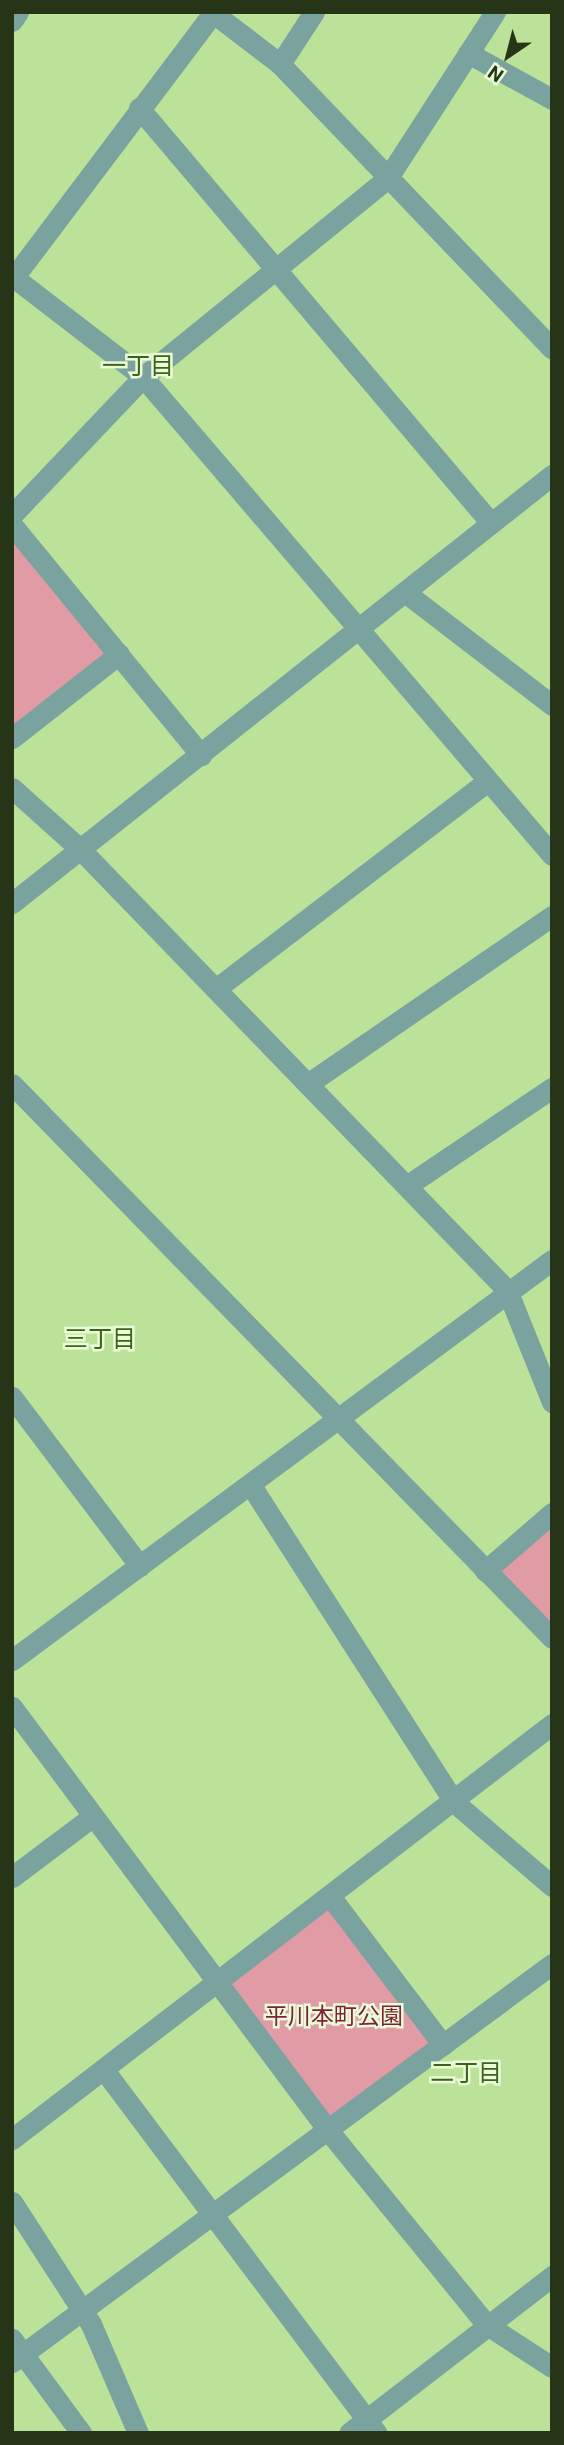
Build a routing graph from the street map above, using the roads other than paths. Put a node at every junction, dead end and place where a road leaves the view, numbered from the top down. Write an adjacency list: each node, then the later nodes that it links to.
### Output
1 (18, 12): 5 (street)
2 (314, 12): 7 (street)
3 (495, 12): 6 (street)
4 (213, 13): 7 (street); 9 (street)
5 (12, 20)
6 (468, 53): 8 (street); 10 (street)
7 (280, 64): 10 (street)
8 (552, 99)
9 (139, 108): 11 (street); 12 (street)
10 (387, 179): 11 (street); 13 (street)
11 (279, 272): 14 (street); 17 (street)
12 (13, 276): 14 (street)
13 (552, 349)
14 (143, 377): 16 (street); 20 (street)
15 (552, 475): 17 (street)
16 (12, 515)
17 (491, 523): 19 (street)
18 (12, 525): 21 (street)
19 (406, 593): 20 (street); 22 (street)
20 (358, 632): 24 (street); 25 (street)
21 (119, 654): 23 (street); 24 (street)
22 (552, 705)
23 (12, 738)
24 (201, 755): 27 (street)
25 (488, 781): 28 (street); 31 (street)
26 (12, 788): 27 (street)
27 (82, 850): 29 (street); 31 (street)
28 (552, 855)
29 (12, 903)
30 (552, 916): 32 (street)
31 (217, 988): 32 (street)
32 (309, 1083): 35 (street)
33 (12, 1084): 40 (street)
34 (552, 1087): 35 (street)
35 (408, 1185): 37 (street)
36 (552, 1260): 37 (street)
37 (507, 1290): 39 (street); 40 (street)
38 (12, 1397): 43 (street)
39 (552, 1402)
40 (336, 1418): 41 (street); 44 (street)
41 (250, 1485): 43 (street); 49 (street)
42 (552, 1513): 44 (street)
43 (140, 1566): 46 (street)
44 (485, 1571): 45 (street)
45 (552, 1638)
46 (12, 1660)
47 (12, 1707): 50 (street)
48 (552, 1724): 49 (street)
49 (454, 1802): 52 (street); 53 (street)
50 (92, 1817): 51 (street); 55 (street)
51 (12, 1877)
52 (552, 1886)
53 (330, 1896): 55 (street); 56 (street)
54 (552, 1964): 56 (street)
55 (219, 1980): 57 (street); 58 (street)
56 (443, 2045): 58 (street)
57 (104, 2070): 59 (street); 61 (street)
58 (327, 2129): 61 (street); 64 (street)
59 (12, 2139)
60 (12, 2202): 63 (street)
61 (214, 2213): 63 (street); 67 (street)
62 (552, 2276): 64 (street)
63 (83, 2310): 65 (street); 69 (street)
64 (487, 2325): 66 (street); 67 (street)
65 (16, 2352): 68 (street)
66 (552, 2367)
67 (372, 2426): 70 (street)
68 (82, 2433)
69 (138, 2433)
70 (349, 2433)

